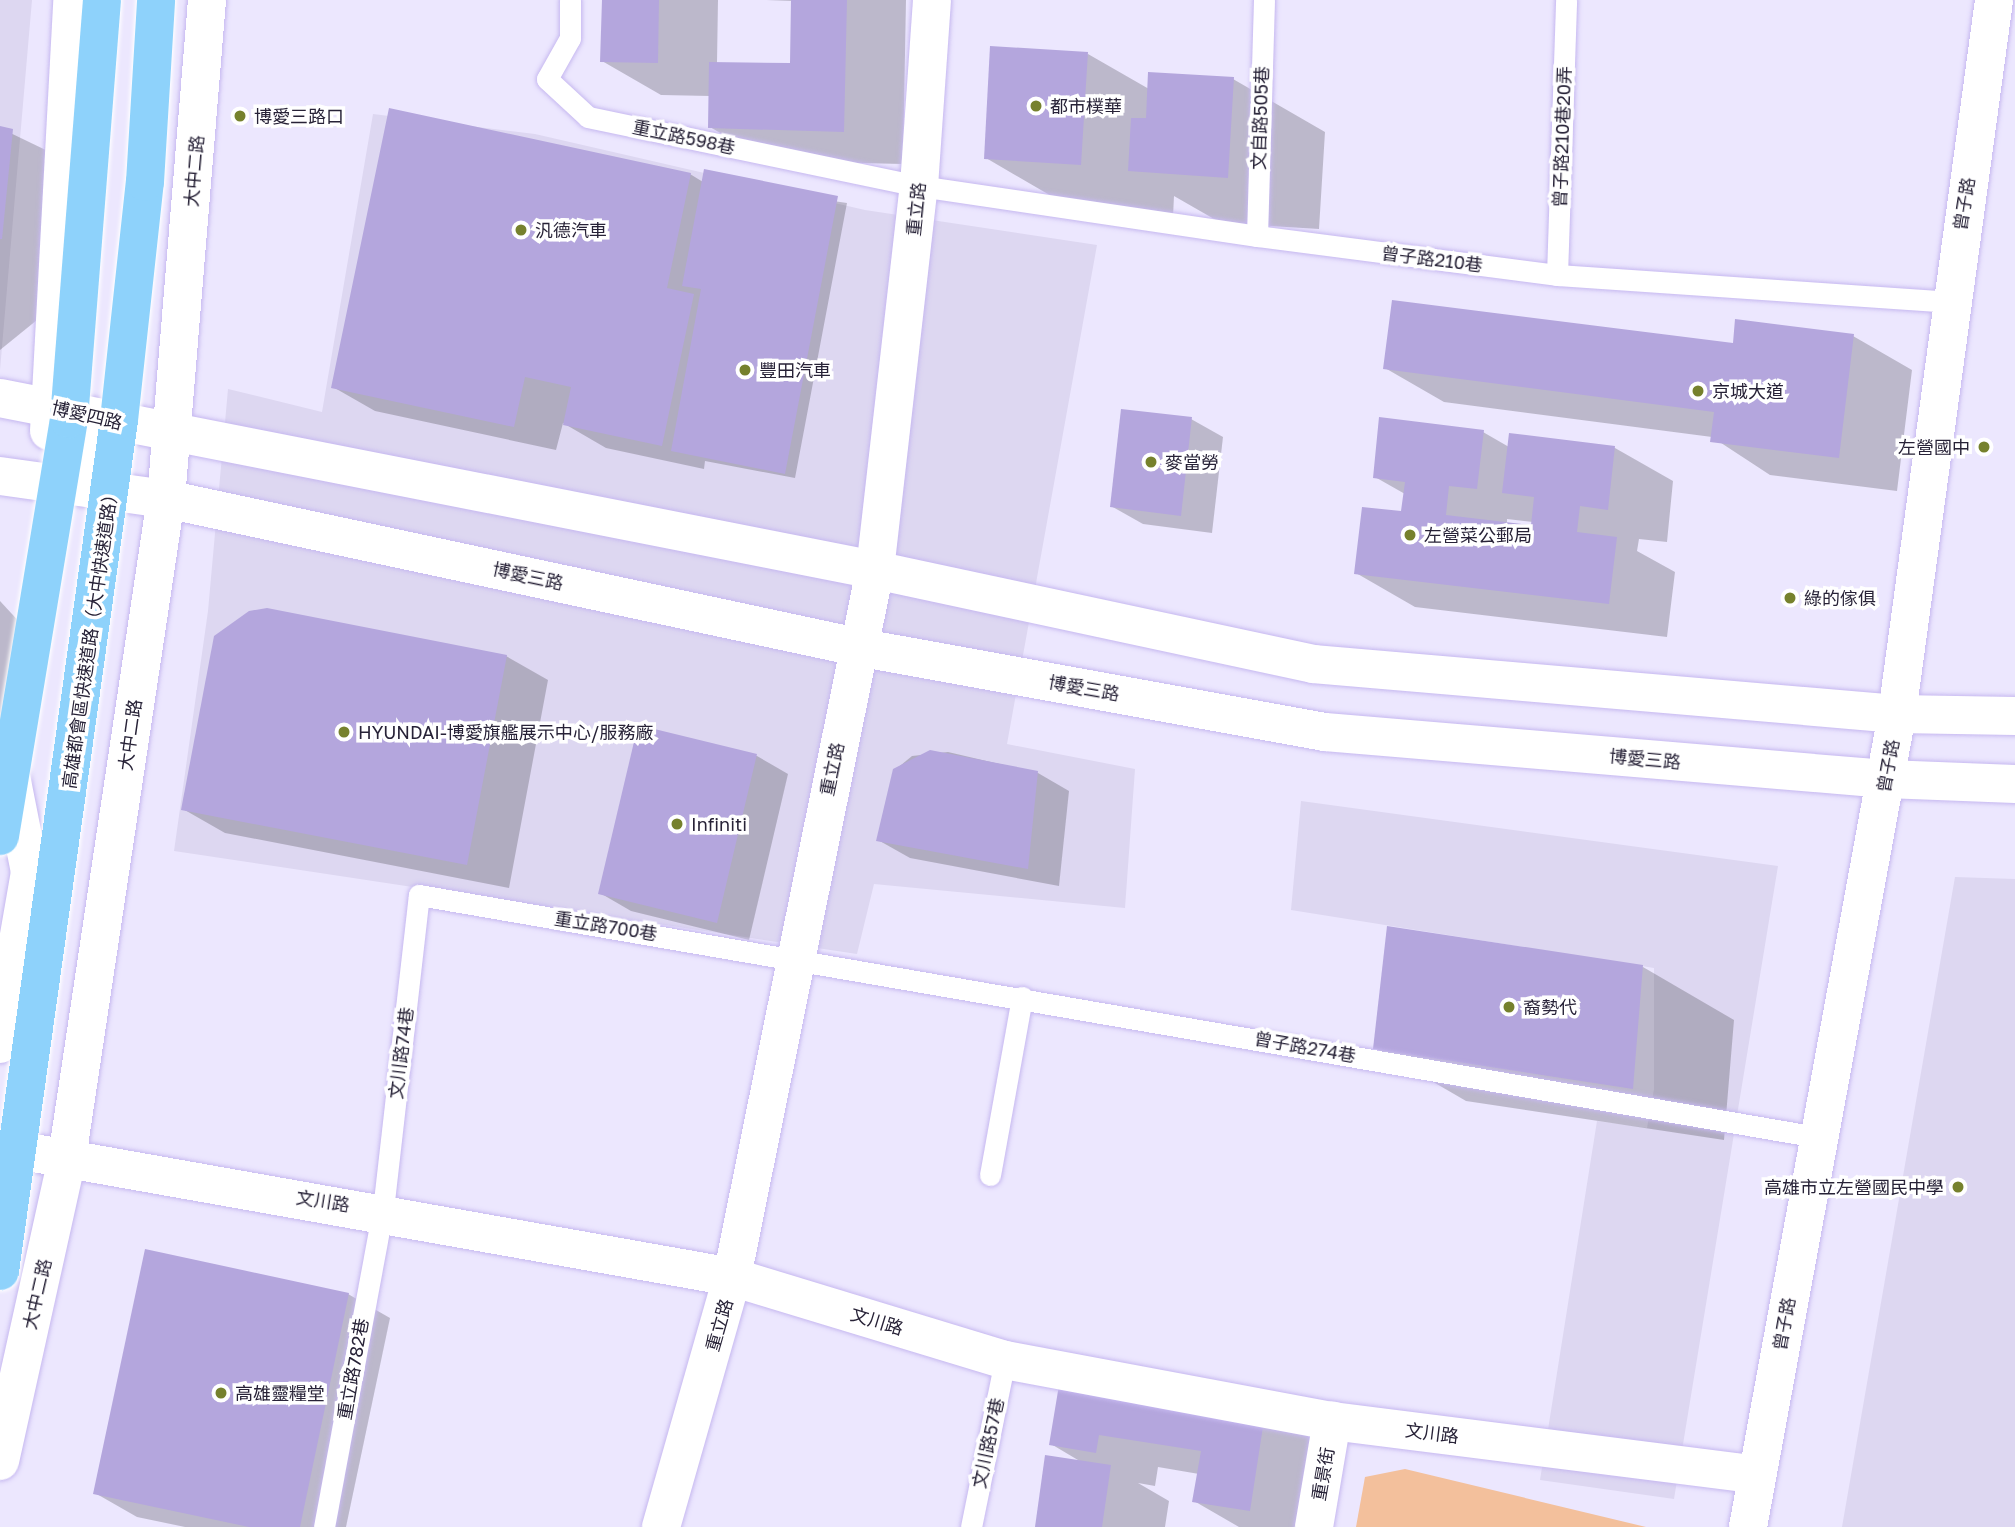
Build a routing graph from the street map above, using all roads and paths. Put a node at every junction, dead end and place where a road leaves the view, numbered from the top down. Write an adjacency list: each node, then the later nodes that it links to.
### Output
1 (72, 0): 10 (street)
2 (102, 0): 30 (highway, bridge)
3 (156, 0): 41 (highway, 高雄都會區快速道路（大中快速道路）, bridge)
4 (207, 0): 18 (street, 大中二路)
5 (570, 0): 11 (lane, 重立路598巷)
6 (932, 0): 11 (street, 重立路)
7 (1264, 0): 12 (lane, 文自路505巷)
8 (1566, 0): 13 (lane, 曾子路210巷20弄)
9 (1994, 0): 14 (street, 曾子路)
10 (65, 112): 16 (street); 17 (lane)
11 (919, 186): 12 (lane, 曾子路210巷); 23 (street, 重立路)
12 (1257, 236): 13 (lane, 曾子路210巷)
13 (1557, 275): 14 (lane, 曾子路210巷)
14 (1949, 302): 25 (street, 曾子路)
15 (0, 398): 16 (street, 博愛四路)
16 (51, 407): 17 (street, 博愛四路); 20 (street)
17 (89, 416): 18 (street, 博愛四路); 21 (lane)
18 (173, 434): 22 (street, 大中二路); 23 (street)
19 (0, 476): 20 (street)
20 (46, 485): 21 (street); 27 (street)
21 (84, 488): 22 (street)
22 (166, 499): 24 (street, 博愛三路); 38 (street, 大中二路)
23 (875, 570): 24 (street, 重立路); 25 (street)
24 (857, 647): 28 (street, 博愛三路); 33 (street, 重立路)
25 (1897, 715): 26 (street); 28 (street, 曾子路)
26 (2015, 716)
27 (10, 770): 31 (street); 35 (street)
28 (1886, 779): 29 (street, 博愛三路); 36 (street, 曾子路)
29 (2015, 784)
30 (0, 836)
31 (0, 845)
32 (419, 895): 33 (lane, 重立路700巷); 40 (lane, 文川路74巷)
33 (793, 956): 34 (lane, 曾子路274巷); 42 (street, 重立路)
34 (1022, 997): 36 (lane, 曾子路274巷); 39 (lane)
35 (0, 1044)
36 (1817, 1137): 46 (street, 曾子路)
37 (0, 1147): 38 (street, 文川路)
38 (67, 1158): 40 (street, 文川路); 45 (street, 大中二路)
39 (990, 1175)
40 (383, 1210): 42 (street, 文川路); 47 (lane, 重立路782巷)
41 (0, 1271)
42 (732, 1277): 43 (street, 文川路); 48 (street, 重立路)
43 (1006, 1360): 44 (street, 文川路); 49 (lane, 文川路57巷)
44 (1332, 1420): 46 (street, 文川路); 50 (street, 重景街)
45 (0, 1461)
46 (1757, 1475): 51 (street, 曾子路)
47 (324, 1527)
48 (661, 1527)
49 (971, 1527)
50 (1314, 1527)
51 (1748, 1527)

